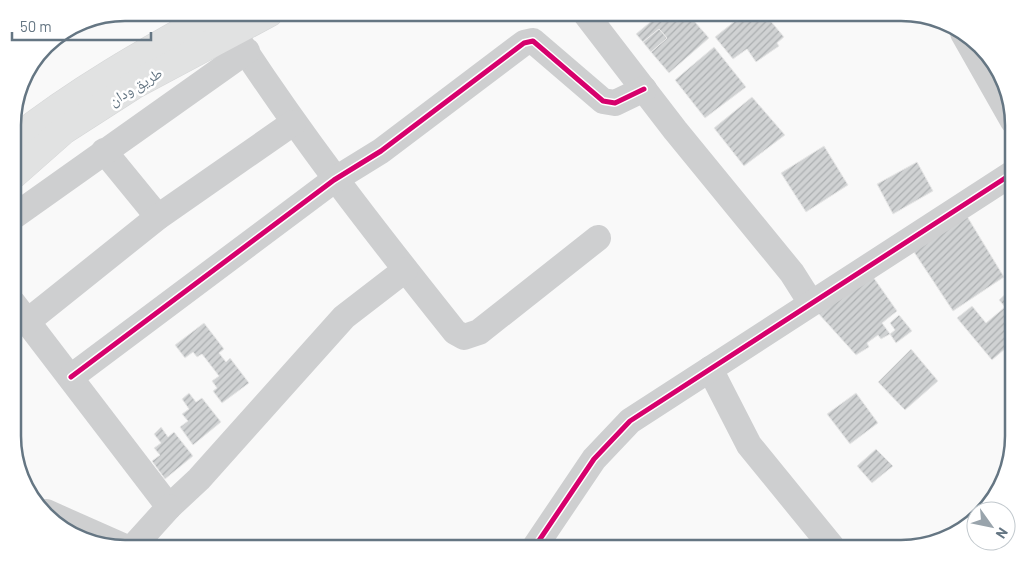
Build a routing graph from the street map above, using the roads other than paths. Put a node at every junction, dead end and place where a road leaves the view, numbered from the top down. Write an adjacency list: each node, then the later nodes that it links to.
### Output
1 (245, 21): 3 (main road, طريق ودان)
2 (592, 21): 5 (street)
3 (229, 27): 7 (street); 8 (main road, طريق ودان); 9 (street); 10 (main road, طريق ودان)
4 (974, 52): 6 (street)
5 (644, 89): 12 (street); 17 (street)
6 (1002, 101)
7 (293, 124): 12 (street); 14 (street)
8 (21, 136)
9 (104, 151): 13 (street); 14 (street)
10 (21, 168)
11 (1005, 178): 17 (street)
12 (334, 180): 16 (street); 20 (street)
13 (21, 211)
14 (158, 217): 18 (street)
15 (598, 238): 16 (street)
16 (405, 270): 21 (street)
17 (811, 304): 19 (street)
18 (21, 312): 20 (street)
19 (710, 369): 25 (street); 26 (street)
20 (71, 377): 21 (street)
21 (168, 507): 24 (street)
22 (65, 520): 23 (street)
23 (103, 538)
24 (139, 540)
25 (539, 540)
26 (827, 540)

